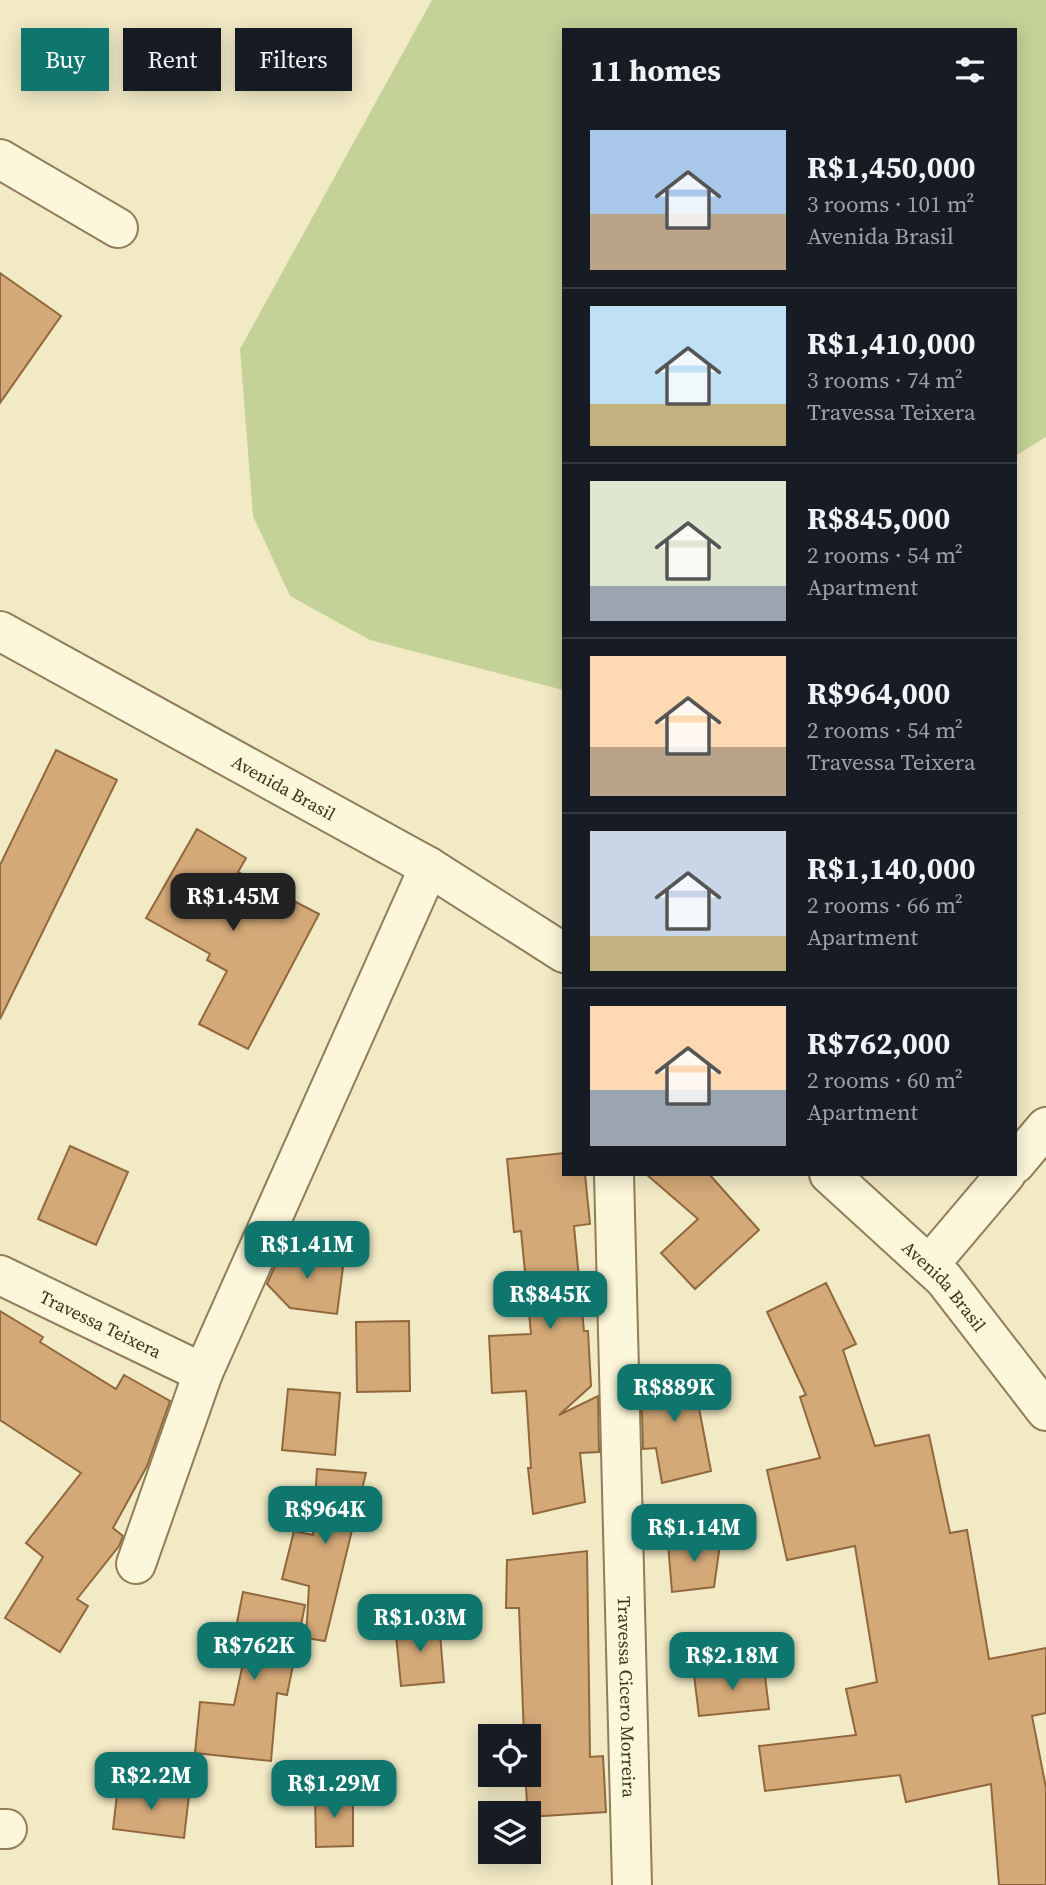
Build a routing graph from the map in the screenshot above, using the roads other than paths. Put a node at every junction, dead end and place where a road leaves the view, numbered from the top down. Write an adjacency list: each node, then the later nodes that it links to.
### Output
1 (0, 159): 2 (street)
2 (118, 228)
3 (0, 631): 4 (street, Avenida Brasil)
4 (429, 867): 5 (street, Avenida Brasil); 13 (street)
5 (562, 952)
6 (1046, 1127): 7 (street)
7 (1017, 1162)
8 (614, 1176): 16 (street, Travessa Cicero Morreira)
9 (831, 1176): 11 (street, Avenida Brasil)
10 (1004, 1176): 11 (street)
11 (929, 1265): 14 (street, Avenida Brasil)
12 (0, 1275): 13 (street, Travessa Teixera)
13 (203, 1373): 15 (street)
14 (1046, 1411)
15 (136, 1564)
16 (632, 1885)

